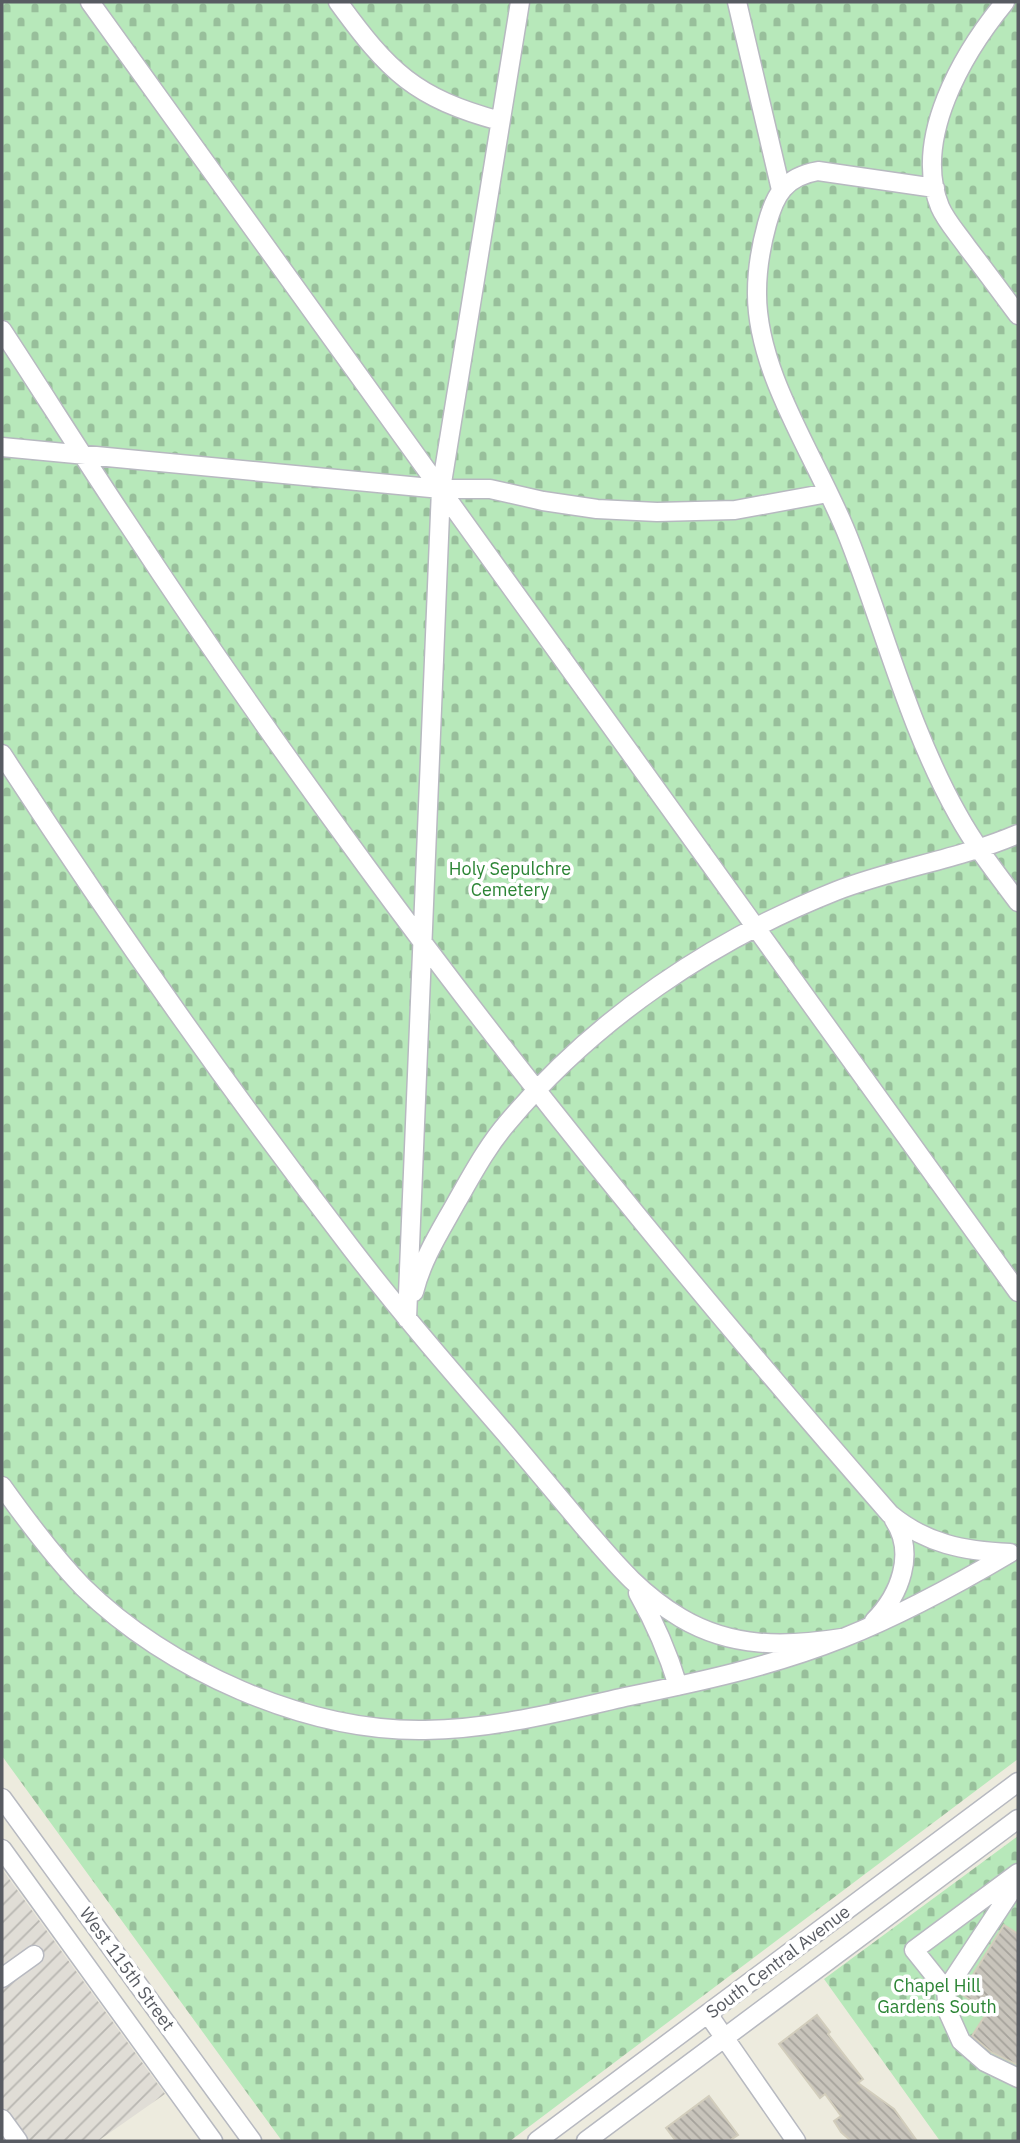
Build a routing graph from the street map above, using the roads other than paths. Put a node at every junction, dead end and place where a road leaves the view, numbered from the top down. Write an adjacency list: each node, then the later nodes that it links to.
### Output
1 (90, 2): 13 (street)
2 (338, 2): 6 (street)
3 (520, 2): 6 (street)
4 (737, 2): 8 (street)
5 (1005, 2): 7 (street)
6 (500, 121): 13 (street)
7 (935, 188): 8 (street); 9 (street)
8 (781, 190): 14 (street)
9 (1018, 315)
10 (2, 330): 12 (street)
11 (2, 447): 12 (street)
12 (83, 455): 13 (street); 20 (street)
13 (441, 489): 14 (street); 19 (street); 20 (street)
14 (828, 493): 17 (street)
15 (2, 754): 23 (street)
16 (1018, 834): 17 (street)
17 (978, 848): 18 (street); 19 (street)
18 (1018, 902)
19 (755, 926): 21 (street); 22 (street)
20 (421, 941): 21 (street); 23 (street)
21 (538, 1090): 23 (street); 25 (street)
22 (1018, 1292)
23 (407, 1319): 27 (street)
24 (2, 1486): 30 (street)
25 (890, 1514): 26 (street); 28 (street)
26 (1014, 1550): 28 (street)
27 (633, 1583): 29 (street); 30 (street)
28 (868, 1627): 29 (street)
29 (842, 1638): 30 (street)
30 (678, 1686)
31 (1018, 1782): 41 (street, South Central Avenue)
32 (2, 1798): 47 (street, West 115th Street)
33 (1018, 1819): 42 (street, South Central Avenue)
34 (2, 1849): 46 (street, West 115th Street)
35 (1018, 1873): 40 (street)
36 (1018, 1881): 37 (street)
37 (1012, 1904): 40 (street)
38 (34, 1955): 39 (street)
39 (2, 1978)
40 (946, 1990): 43 (street)
41 (708, 2014): 42 (street); 48 (street, South Central Avenue)
42 (724, 2038): 49 (street, South Central Avenue); 50 (street)
43 (1018, 2078)
44 (2, 2119): 45 (street)
45 (18, 2141)
46 (213, 2141)
47 (253, 2141)
48 (537, 2141)
49 (586, 2141)
50 (796, 2141)

